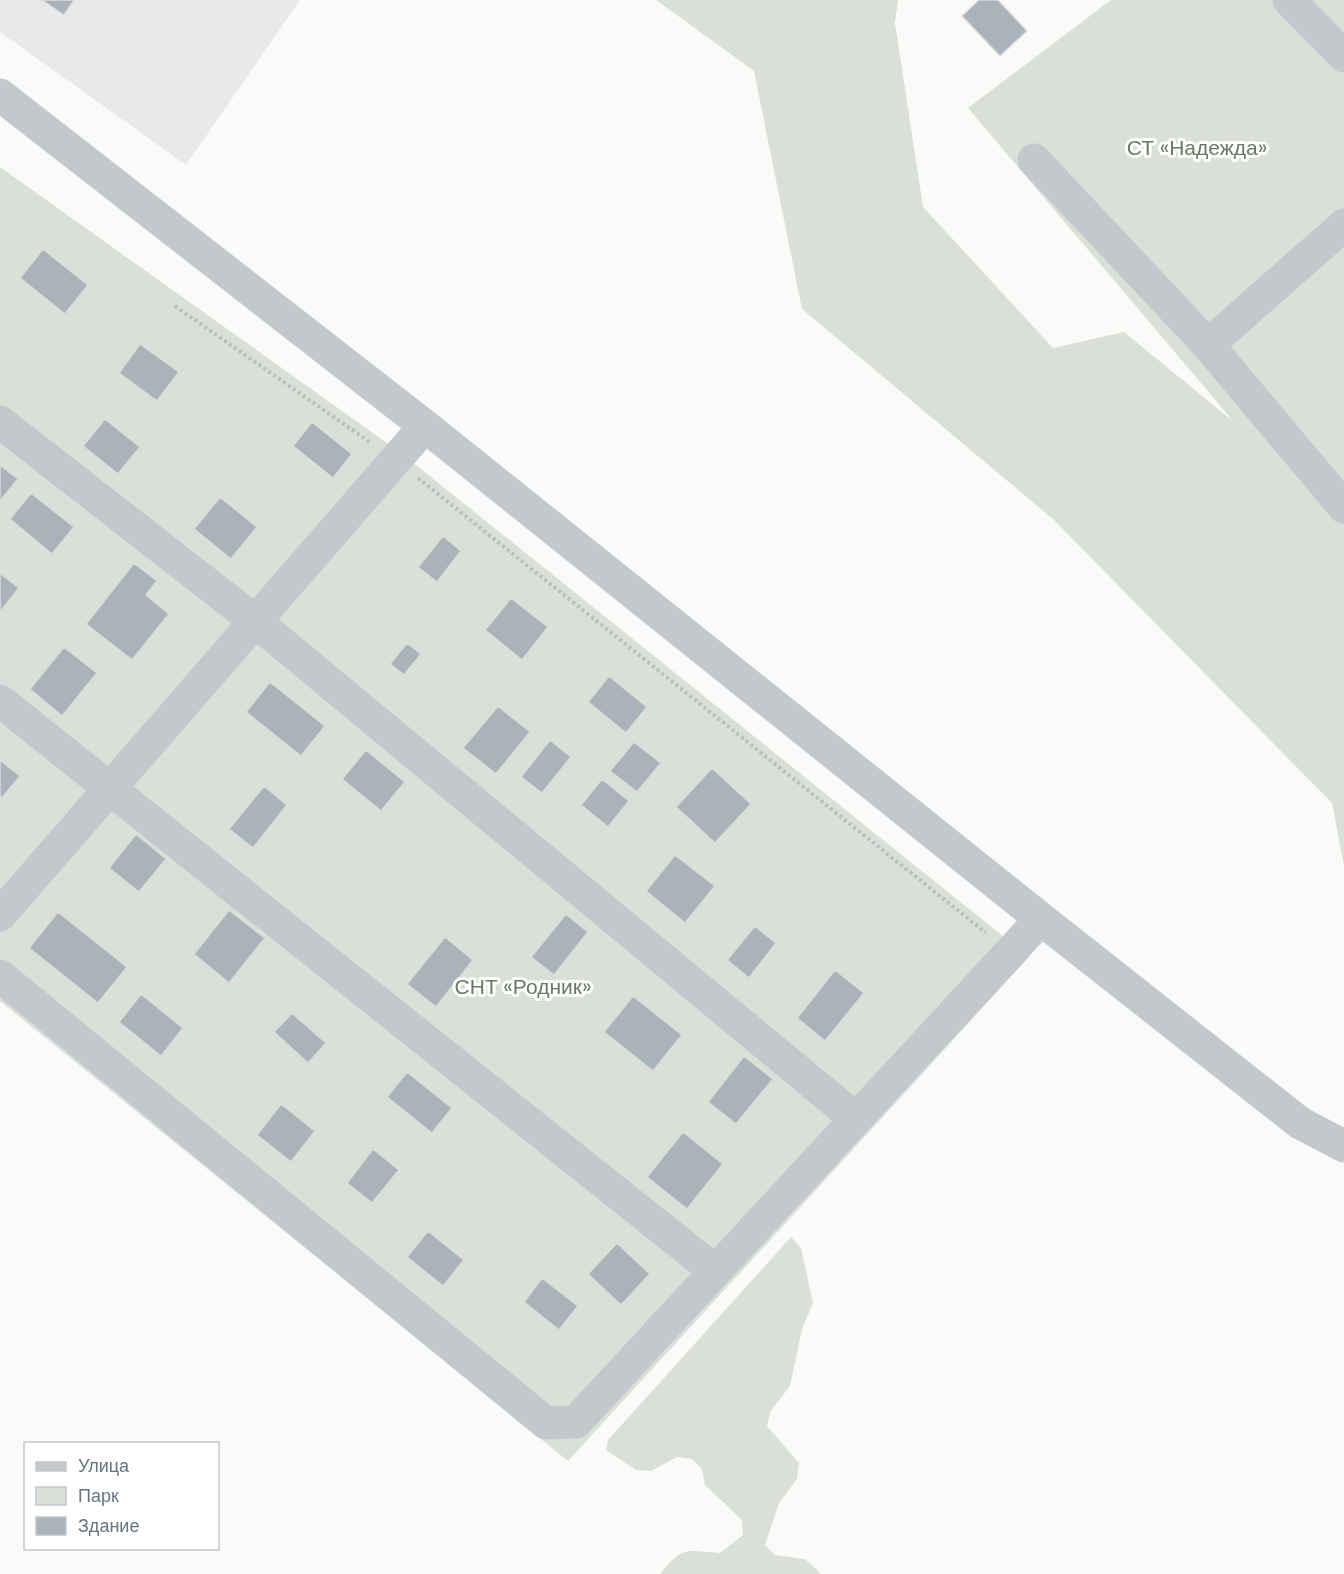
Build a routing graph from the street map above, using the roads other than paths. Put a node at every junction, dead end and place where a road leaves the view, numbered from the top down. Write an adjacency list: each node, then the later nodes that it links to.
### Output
1 (1289, 0): 2 (street)
2 (1344, 56)
3 (0, 95): 5 (street)
4 (0, 119): 5 (street)
5 (48, 132): 10 (street)
6 (1034, 160): 8 (street)
7 (1344, 225): 8 (street)
8 (1208, 345): 11 (street)
9 (0, 422): 12 (street)
10 (425, 426): 12 (street); 16 (street)
11 (1344, 507)
12 (255, 621): 14 (street); 18 (street)
13 (0, 701): 14 (street)
14 (111, 788): 15 (street); 20 (street)
15 (0, 915)
16 (1041, 919): 18 (street); 19 (street)
17 (0, 976): 20 (street)
18 (856, 1119): 20 (street)
19 (1344, 1146)
20 (715, 1271)

